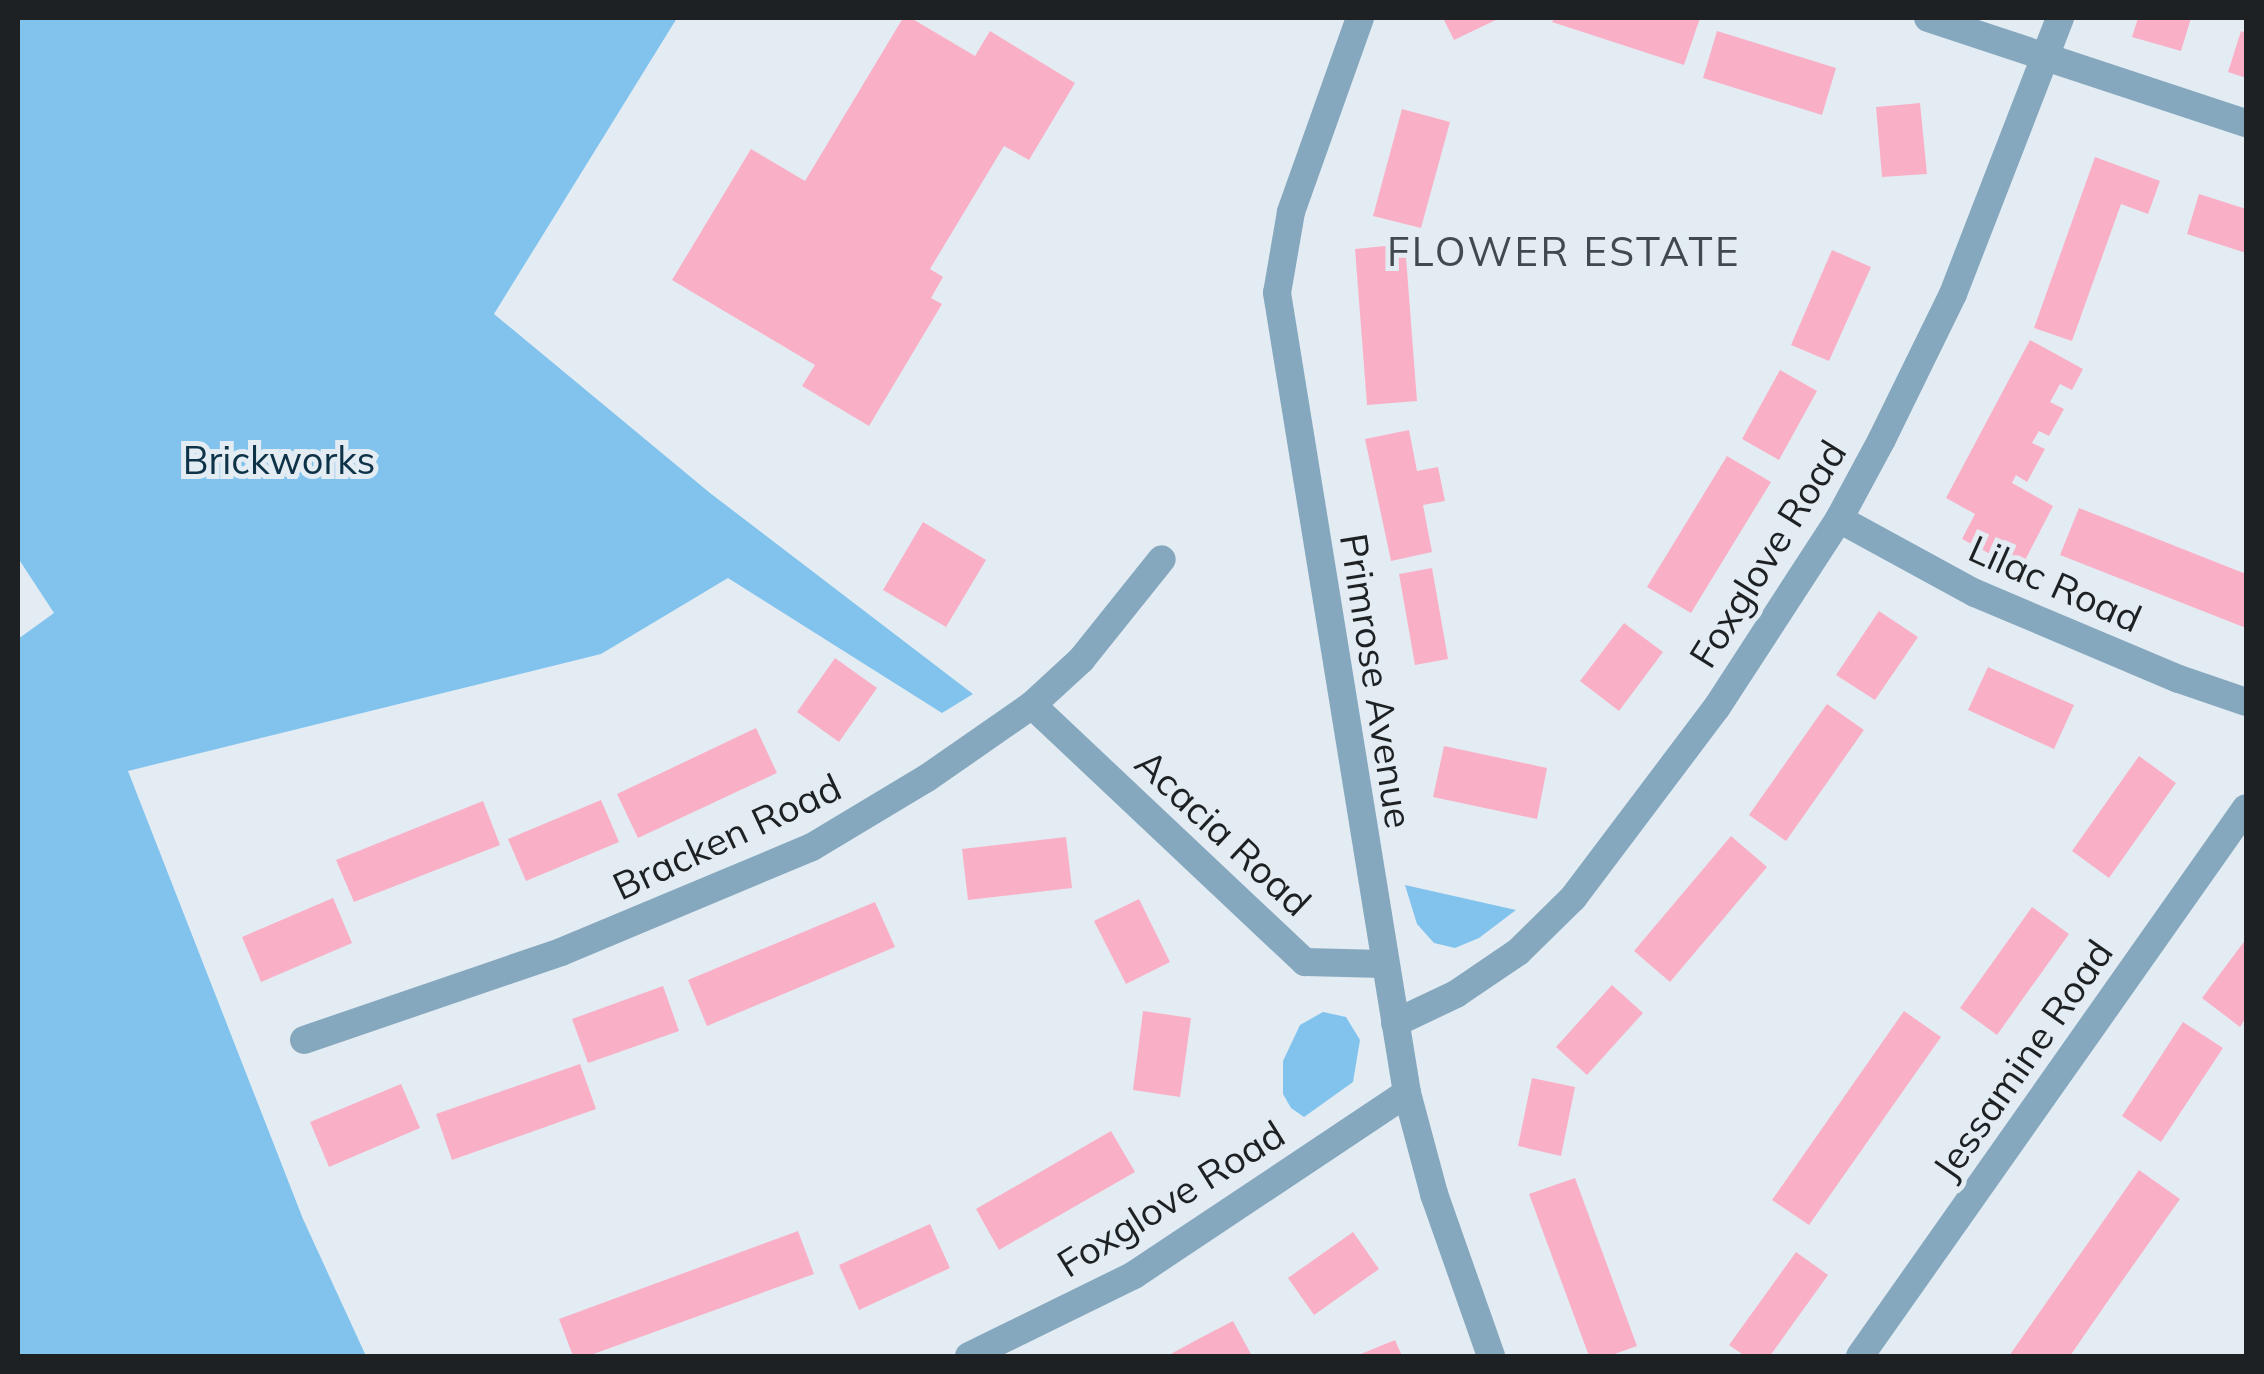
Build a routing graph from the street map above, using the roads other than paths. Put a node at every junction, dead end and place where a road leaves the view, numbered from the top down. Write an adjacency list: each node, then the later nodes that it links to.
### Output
1 (1360, 18): 11 (street, Primrose Avenue)
2 (1928, 18): 4 (street)
3 (2060, 18): 4 (street, Foxglove Road)
4 (2046, 56): 5 (street); 6 (street, Foxglove Road)
5 (2246, 123)
6 (1839, 518): 8 (street, Lilac Road); 12 (street, Foxglove Road)
7 (1162, 560): 9 (street, Bracken Road)
8 (2246, 702)
9 (1032, 705): 11 (street, Acacia Road); 13 (street, Bracken Road)
10 (2246, 808): 17 (street, Jessamine Road)
11 (1383, 964): 12 (street, Primrose Avenue)
12 (1395, 1023): 14 (street, Primrose Avenue)
13 (304, 1040)
14 (1407, 1093): 15 (street, Foxglove Road); 16 (street, Primrose Avenue)
15 (969, 1356)
16 (1490, 1356)
17 (1860, 1356)

